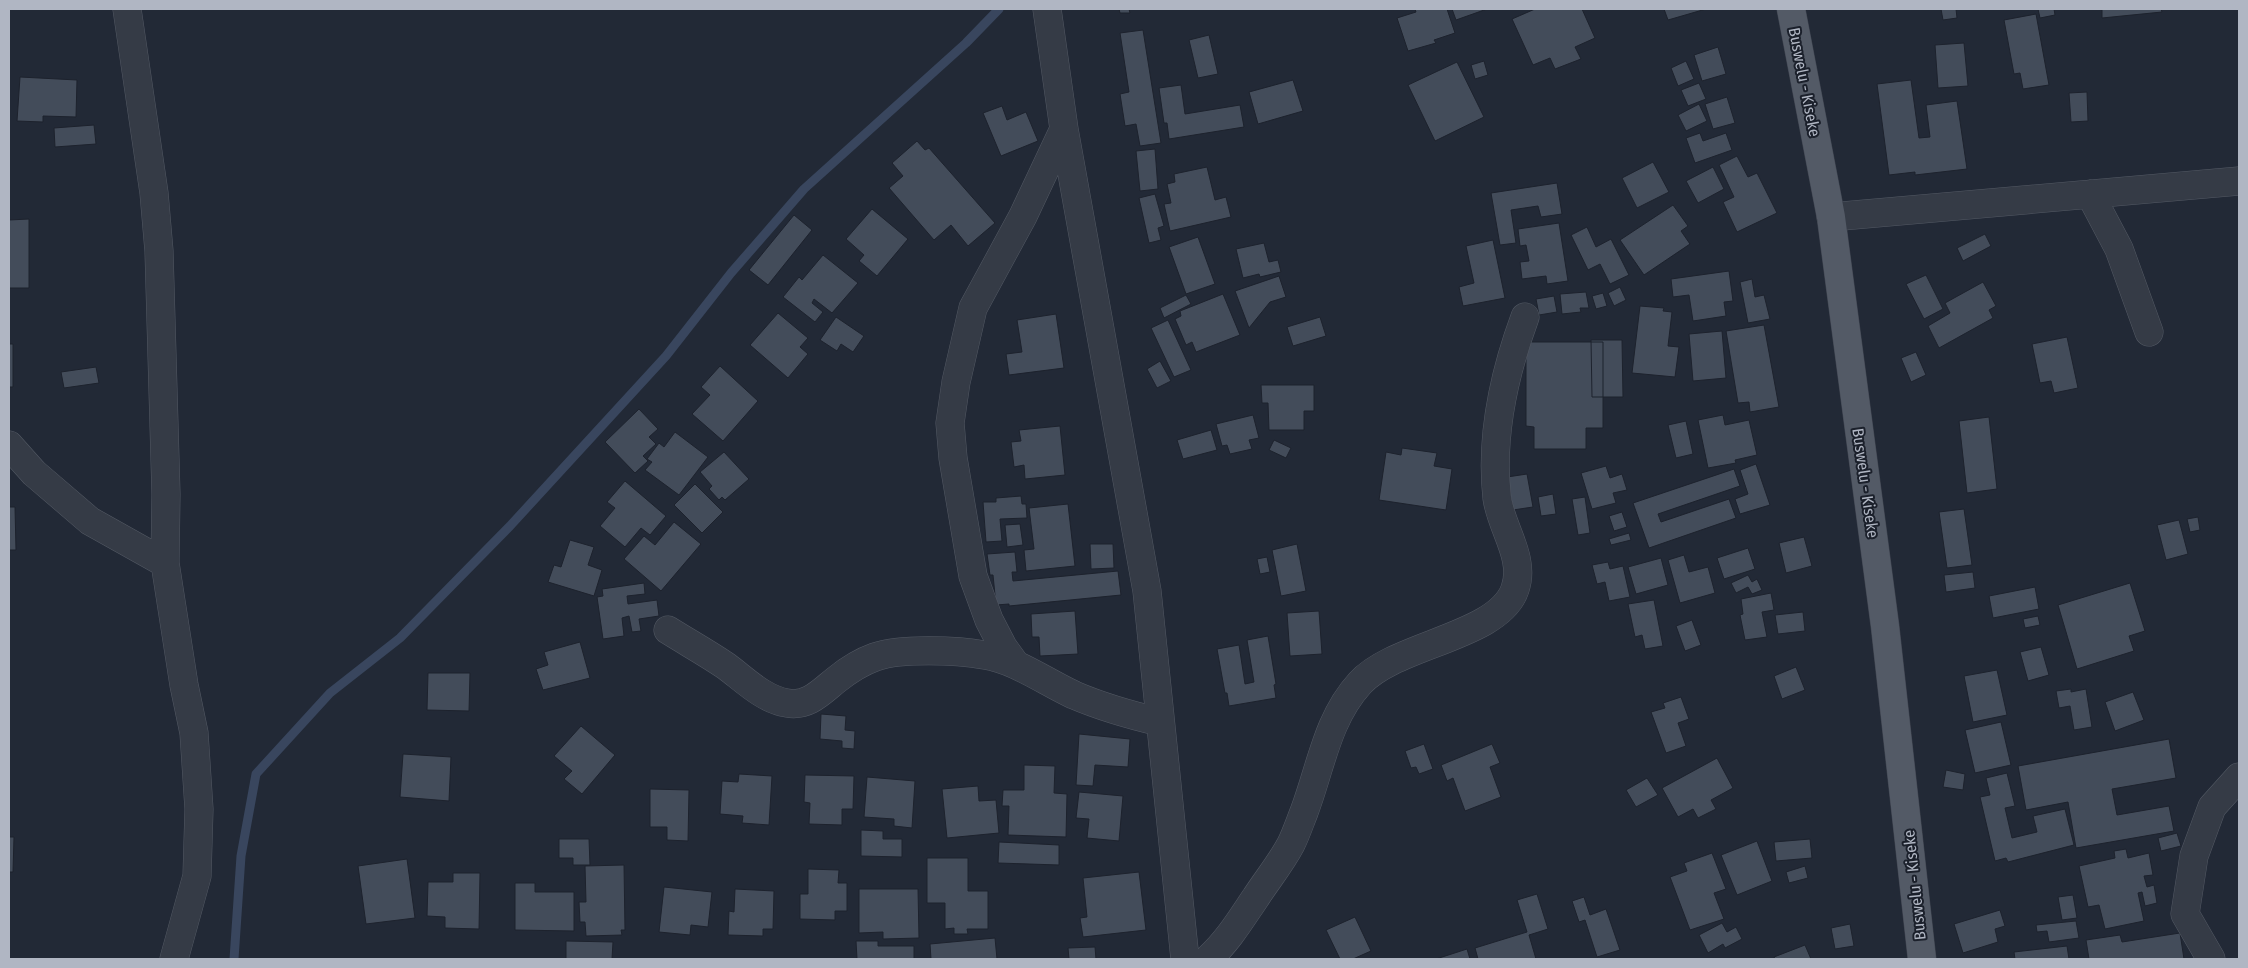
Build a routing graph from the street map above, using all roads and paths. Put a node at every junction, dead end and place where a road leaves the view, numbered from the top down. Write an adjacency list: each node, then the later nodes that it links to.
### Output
1 (127, 9): 11 (street)
2 (1047, 9): 4 (street)
3 (1791, 9): 7 (main road, Buswelu - Kiseke)
4 (1064, 129): 13 (street); 14 (street)
5 (2239, 180): 6 (street)
6 (2090, 194): 7 (street); 9 (street)
7 (1831, 216): 19 (main road, Buswelu - Kiseke)
8 (1525, 316): 18 (street)
9 (2149, 332)
10 (9, 445): 11 (street)
11 (165, 564): 16 (street)
12 (668, 630): 13 (street)
13 (1016, 665): 14 (street)
14 (1160, 722): 17 (street)
15 (2239, 778): 20 (street)
16 (174, 959)
17 (1185, 959)
18 (1208, 959)
19 (1922, 959)
20 (2210, 959)

